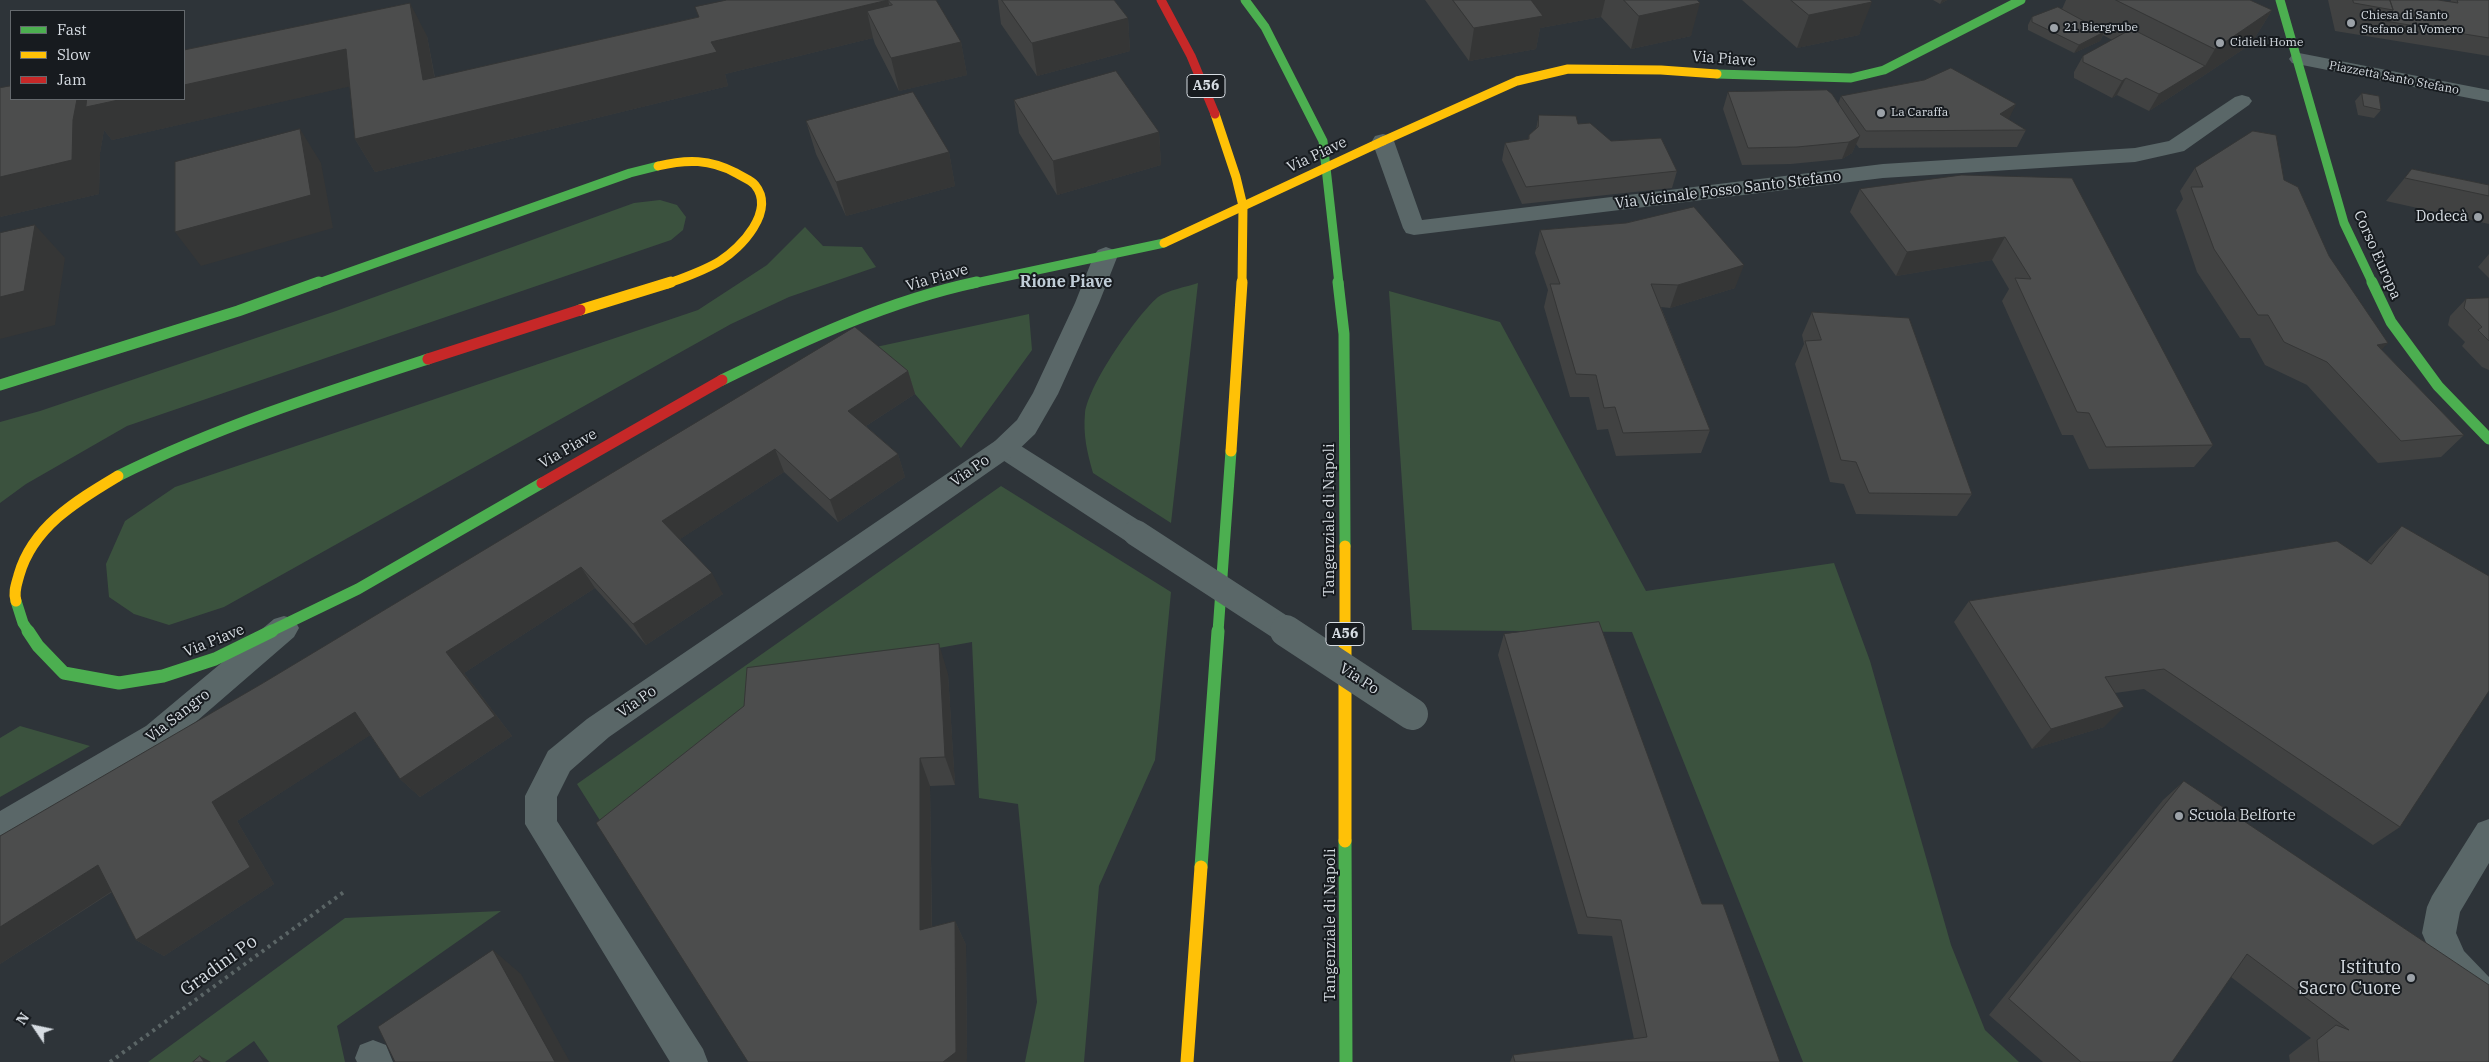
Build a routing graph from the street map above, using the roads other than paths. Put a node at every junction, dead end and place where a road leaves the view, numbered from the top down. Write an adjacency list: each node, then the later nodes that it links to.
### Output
1 (1161, 0): 19 (main road, A56)
2 (1244, 0): 20 (main road, Tangenziale di Napoli / A56)
3 (2021, 0): 8 (main road, Via Piave)
4 (2280, 0): 5 (main road, Corso Europa)
5 (2299, 59): 6 (street, Piazzetta Santo Stefano); 11 (main road, Corso Europa)
6 (2489, 96)
7 (2242, 101): 8 (street, Via Vicinale Fosso Santo Stefano)
8 (1383, 140): 9 (main road, Via Piave, bridge)
9 (1106, 255): 12 (street, Via Po); 13 (main road, Via Piave)
10 (0, 385): 13 (main road, Via Piave)
11 (2488, 437)
12 (1004, 448): 14 (street, Via Po, bridge); 18 (street, Via Po)
13 (294, 620): 15 (street, Via Sangro)
14 (1412, 714)
15 (0, 828)
16 (2489, 834): 17 (street)
17 (2489, 1002)
18 (690, 1062)
19 (1187, 1062)
20 (1346, 1062)

